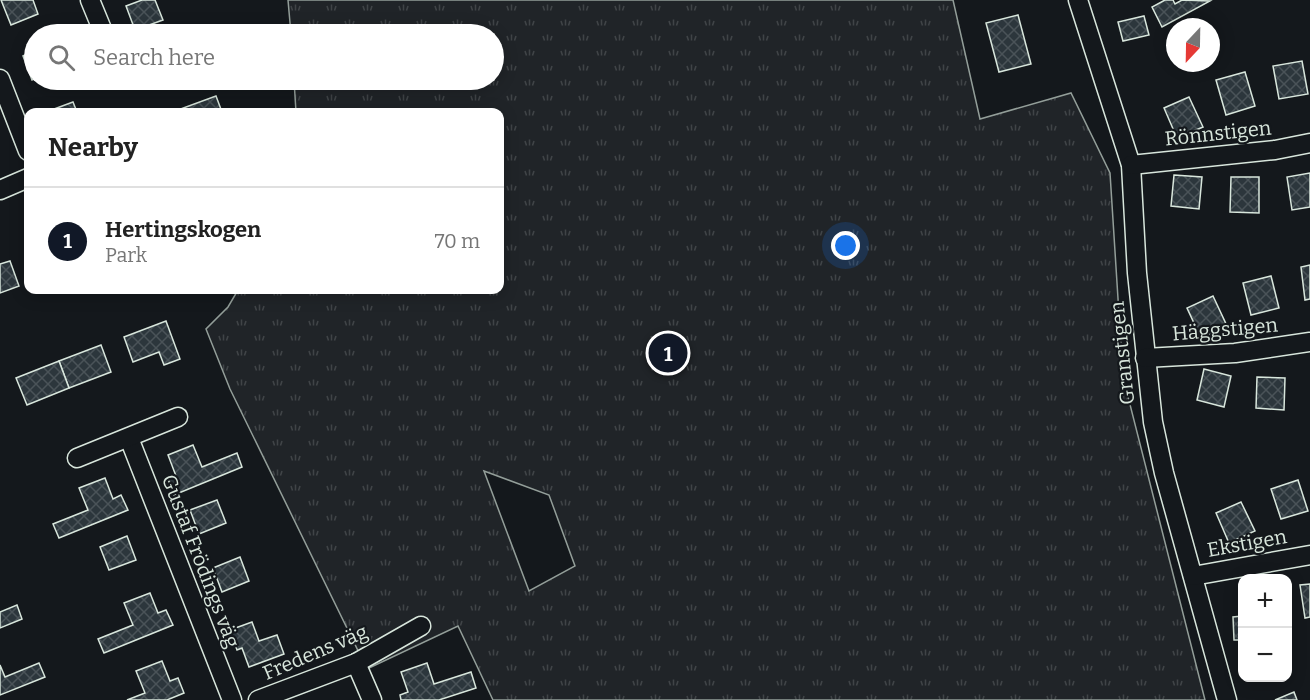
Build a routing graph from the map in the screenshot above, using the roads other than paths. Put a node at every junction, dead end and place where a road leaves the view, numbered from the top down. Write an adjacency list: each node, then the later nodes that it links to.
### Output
1 (90, 0): 3 (street)
2 (1078, 0): 7 (street, Granstigen)
3 (100, 24)
4 (0, 79): 5 (street)
5 (24, 141)
6 (1310, 143): 7 (street, Rönnstigen)
7 (1131, 165): 11 (street, Granstigen)
8 (24, 180): 9 (street)
9 (0, 190)
10 (1310, 342): 11 (street, Häggstigen)
11 (1145, 358): 16 (street, Granstigen)
12 (178, 417): 13 (street)
13 (129, 438): 14 (street); 19 (street, Gustaf Frödings väg)
14 (77, 458)
15 (1310, 555): 16 (street, Ekstigen)
16 (1192, 576): 22 (street, Granstigen)
17 (421, 626): 18 (street, Fredens väg)
18 (356, 663): 20 (street, Fredens väg); 21 (street)
19 (232, 700)
20 (258, 700)
21 (372, 700)
22 (1227, 700)

